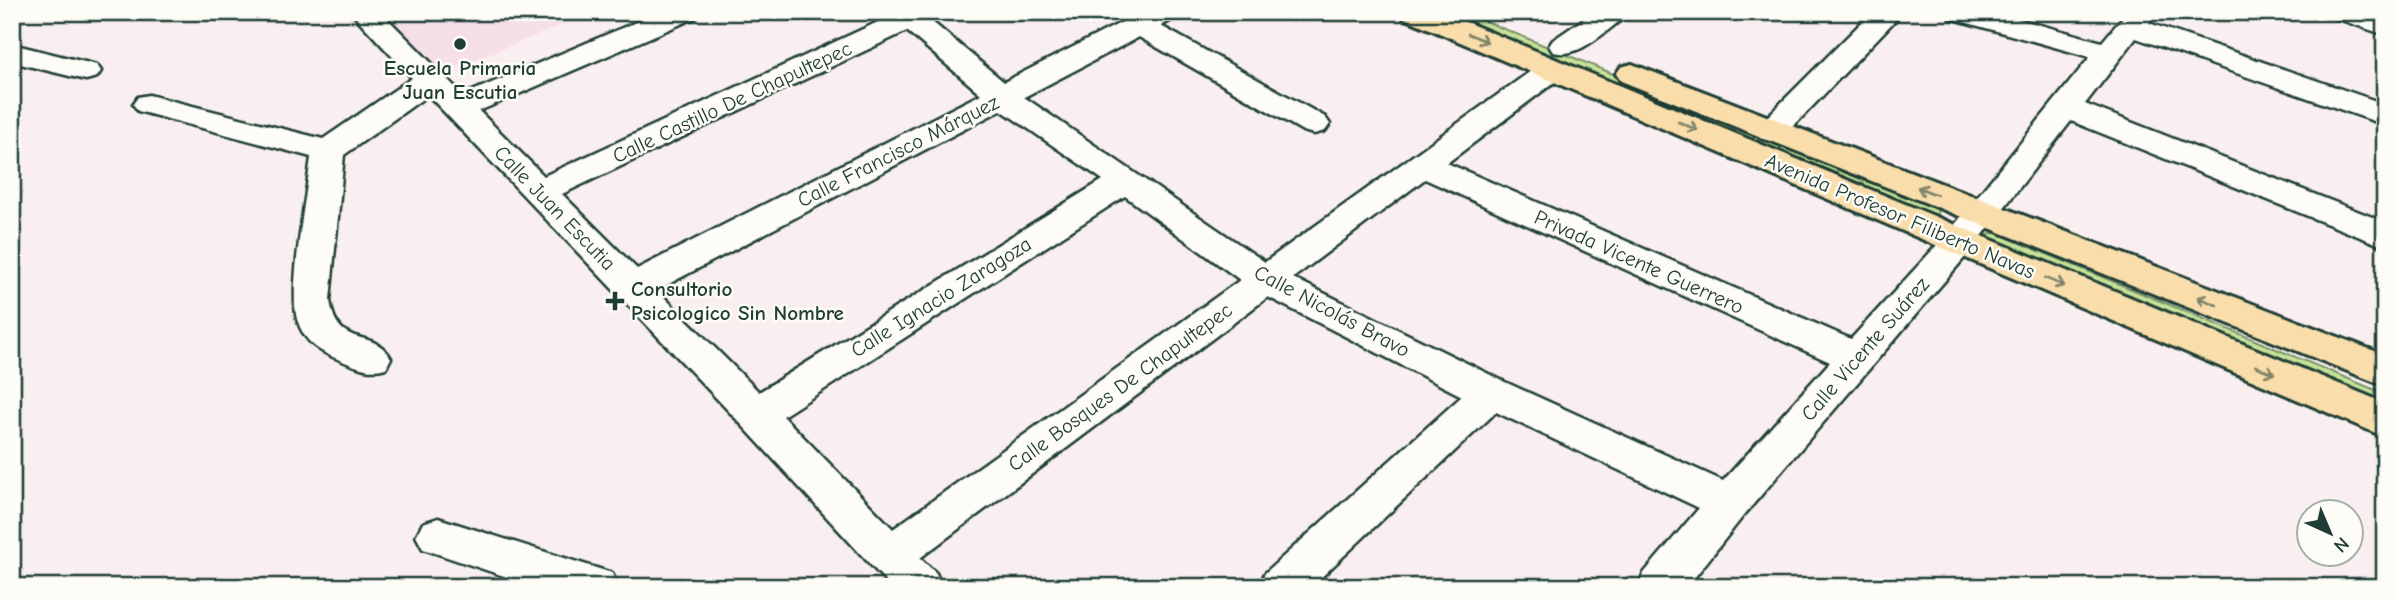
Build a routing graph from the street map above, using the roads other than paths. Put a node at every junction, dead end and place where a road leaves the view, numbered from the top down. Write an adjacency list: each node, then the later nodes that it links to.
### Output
1 (365, 12): 16 (street, Calle Juan Escutia)
2 (685, 12): 20 (street)
3 (1415, 12): 14 (main road, Avenida Profesor Filiberto Navas, one-way to 14)
4 (1481, 12): 14 (main road, Avenida Profesor Filiberto Navas)
5 (1614, 12): 14 (street, Calle Bosques De Chapultepec)
6 (1889, 12): 23 (street)
7 (1960, 12): 12 (street)
8 (2345, 12): 11 (street)
9 (912, 14): 17 (street, Calle Nicolás Bravo); 27 (street, Calle Castillo De Chapultepec)
10 (1152, 19): 17 (street, Calle Francisco Márquez); 22 (street)
11 (2385, 26)
12 (2127, 30): 19 (street, Calle Vicente Suárez); 21 (street)
13 (12, 53): 15 (street)
14 (1558, 57): 23 (main road, Avenida Profesor Filiberto Navas); 25 (street, Calle Bosques De Chapultepec); 30 (main road, Avenida Profesor Filiberto Navas, one-way to 30)
15 (86, 71)
16 (430, 80): 20 (street, Calle Juan Escutia); 24 (street)
17 (1003, 97): 26 (street, Calle Nicolás Bravo); 32 (street, Calle Francisco Márquez)
18 (149, 104): 24 (street)
19 (2067, 107): 28 (street, Calle Vicente Suárez); 29 (street)
20 (460, 108): 27 (street, Calle Juan Escutia)
21 (2385, 115)
22 (1314, 124)
23 (1771, 131): 28 (main road, Avenida Profesor Filiberto Navas, one-way to 23)
24 (328, 151): 33 (street)
25 (1422, 165): 31 (street, Calle Bosques De Chapultepec); 34 (street, Privada Vicente Guerrero)
26 (1126, 180): 31 (street, Calle Nicolás Bravo); 37 (street, Calle Ignacio Zaragoza)
27 (540, 191): 32 (street, Calle Juan Escutia)
28 (1981, 212): 30 (street, Calle Vicente Suárez); 35 (main road, Avenida Profesor Filiberto Navas, one-way to 28)
29 (2385, 236)
30 (1960, 241): 34 (street, Calle Vicente Suárez); 38 (main road, Avenida Profesor Filiberto Navas, one-way to 38)
31 (1266, 280): 36 (street, Calle Nicolás Bravo); 41 (street, Calle Bosques De Chapultepec)
32 (631, 288): 37 (street, Calle Juan Escutia)
33 (372, 358)
34 (1857, 358): 39 (street, Calle Vicente Suárez)
35 (2385, 371)
36 (1491, 393): 39 (street, Calle Nicolás Bravo); 45 (street)
37 (756, 414): 41 (street, Calle Juan Escutia)
38 (2385, 421)
39 (1730, 503): 42 (street, Calle Vicente Suárez)
40 (438, 536): 43 (street)
41 (891, 555): 44 (street, Calle Juan Escutia)
42 (1661, 586)
43 (596, 587)
44 (920, 587)
45 (1281, 587)

